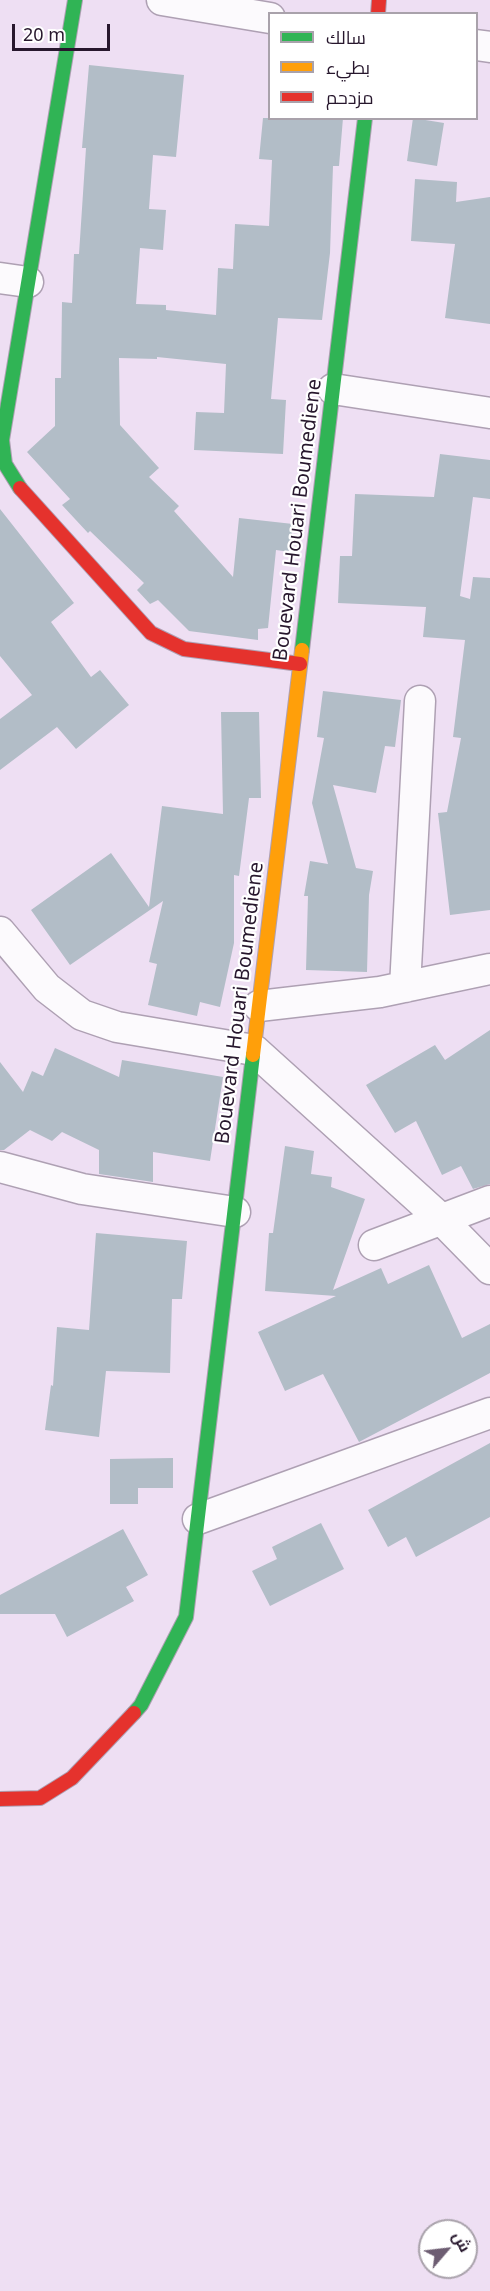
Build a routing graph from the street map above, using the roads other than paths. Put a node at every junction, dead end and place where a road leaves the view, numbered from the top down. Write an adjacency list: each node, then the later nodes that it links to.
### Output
1 (75, 0): 5 (street)
2 (162, 0): 3 (street)
3 (268, 18)
4 (365, 120): 6 (street, Bouevard Houari Boumediene)
5 (14, 280): 8 (street)
6 (333, 389): 7 (street); 8 (street, Bouevard Houari Boumediene)
7 (490, 413)
8 (300, 664): 13 (street, Bouevard Houari Boumediene)
9 (420, 701): 12 (street)
10 (0, 932): 14 (street)
11 (490, 969): 12 (street)
12 (405, 987): 13 (street)
13 (259, 1006): 14 (street, Bouevard Houari Boumediene)
14 (254, 1050): 17 (street, Bouevard Houari Boumediene); 18 (street)
15 (0, 1167): 17 (street)
16 (490, 1201): 18 (street)
17 (235, 1212): 22 (street, Bouevard Houari Boumediene)
18 (441, 1220): 19 (street); 20 (street)
19 (374, 1245)
20 (490, 1269)
21 (490, 1413): 22 (street)
22 (198, 1519): 23 (street, Bouevard Houari Boumediene)
23 (0, 1799)

